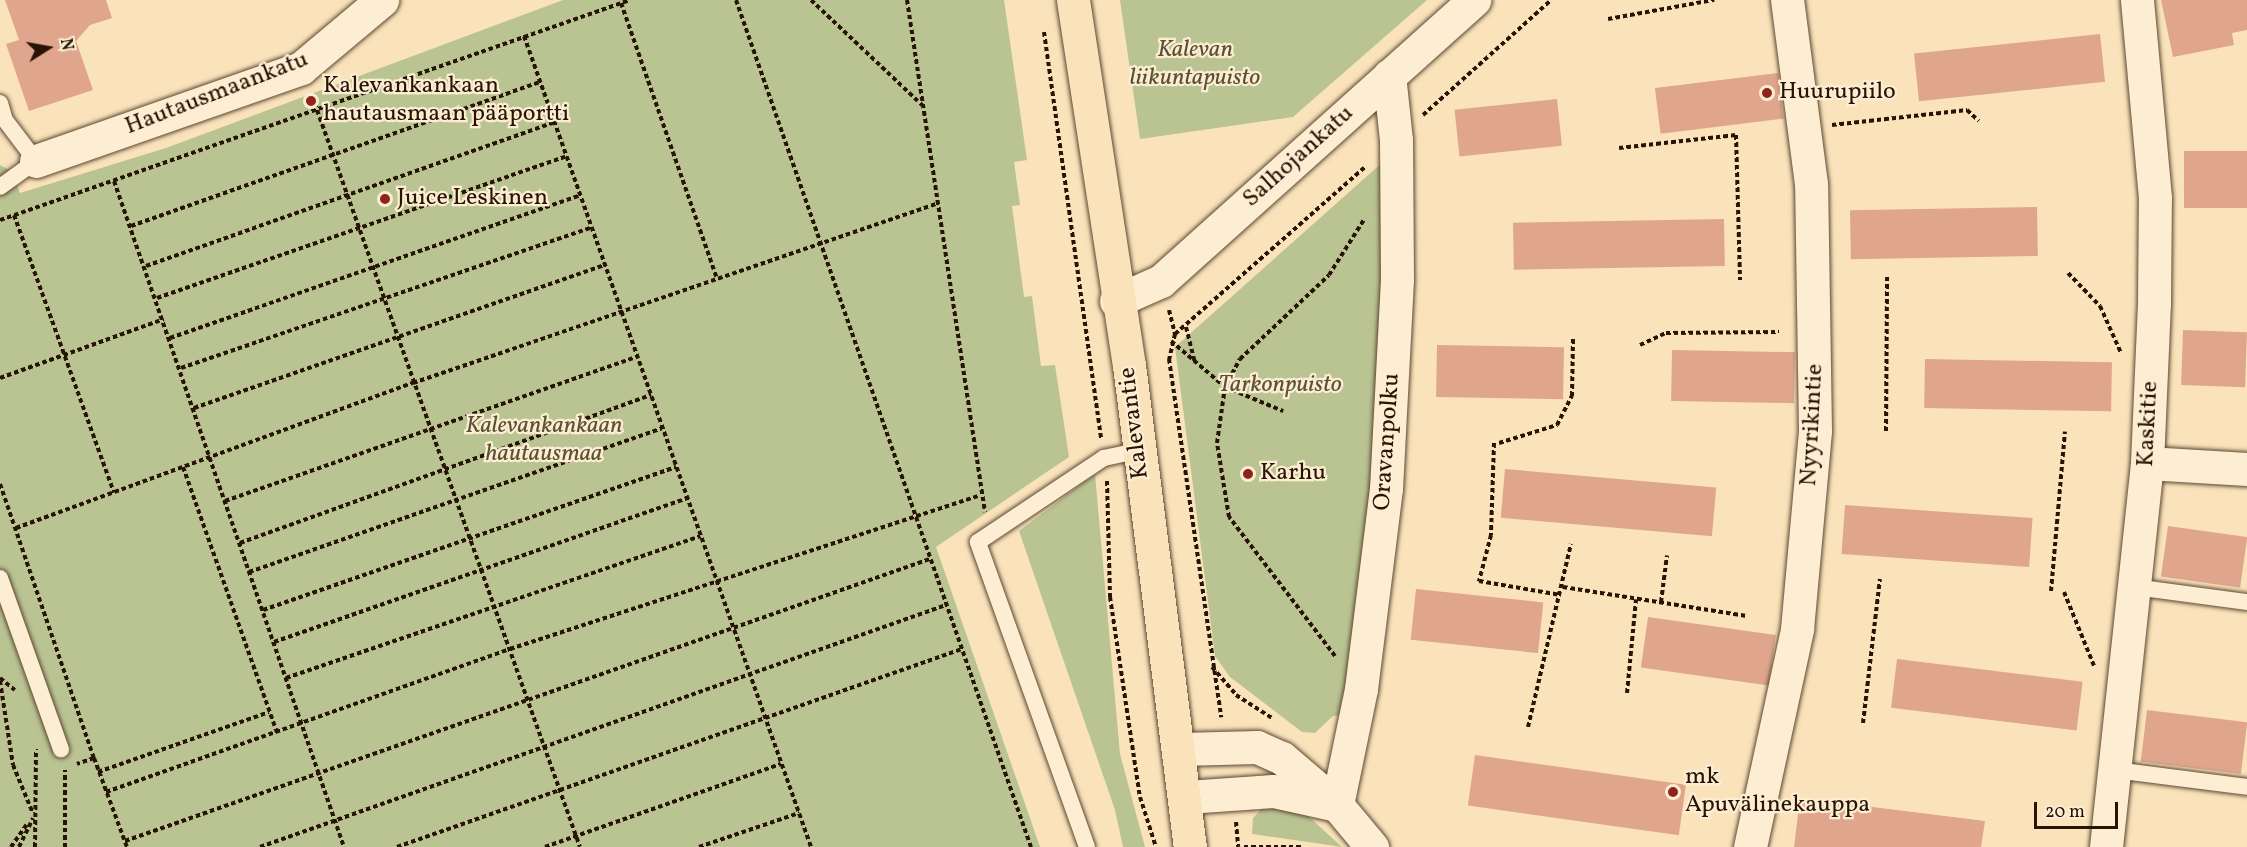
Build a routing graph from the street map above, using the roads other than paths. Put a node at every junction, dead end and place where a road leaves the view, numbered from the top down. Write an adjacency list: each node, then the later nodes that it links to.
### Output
1 (382, 0): 8 (street, Hautausmaankatu)
2 (1073, 0): 10 (main road, Kalevantie)
3 (1474, 0): 6 (street, Salhojankatu)
4 (1787, 0): 26 (street, Nyyrikintie)
5 (2137, 0): 12 (street, Kaskitie)
6 (1389, 75): 10 (street, Salhojankatu); 22 (street, Oravanpolku)
7 (0, 103): 8 (lane)
8 (36, 161): 9 (lane)
9 (0, 187)
10 (1116, 301): 11 (main road, Kalevantie)
11 (1137, 451): 18 (main road, Kalevantie); 23 (lane)
12 (2147, 463): 13 (street); 15 (street, Kaskitie)
13 (2247, 469)
14 (0, 578): 17 (lane)
15 (2134, 587): 16 (lane); 19 (street, Kaskitie)
16 (2247, 602)
17 (61, 749)
18 (1180, 749): 21 (main road, Kalevantie); 22 (street)
19 (2115, 770): 20 (lane); 27 (street, Kaskitie)
20 (2247, 787)
21 (1188, 797): 22 (street); 24 (main road, Kalevantie)
22 (1337, 806): 25 (street)
23 (1087, 847)
24 (1190, 847)
25 (1372, 847)
26 (1750, 847)
27 (2106, 847)

